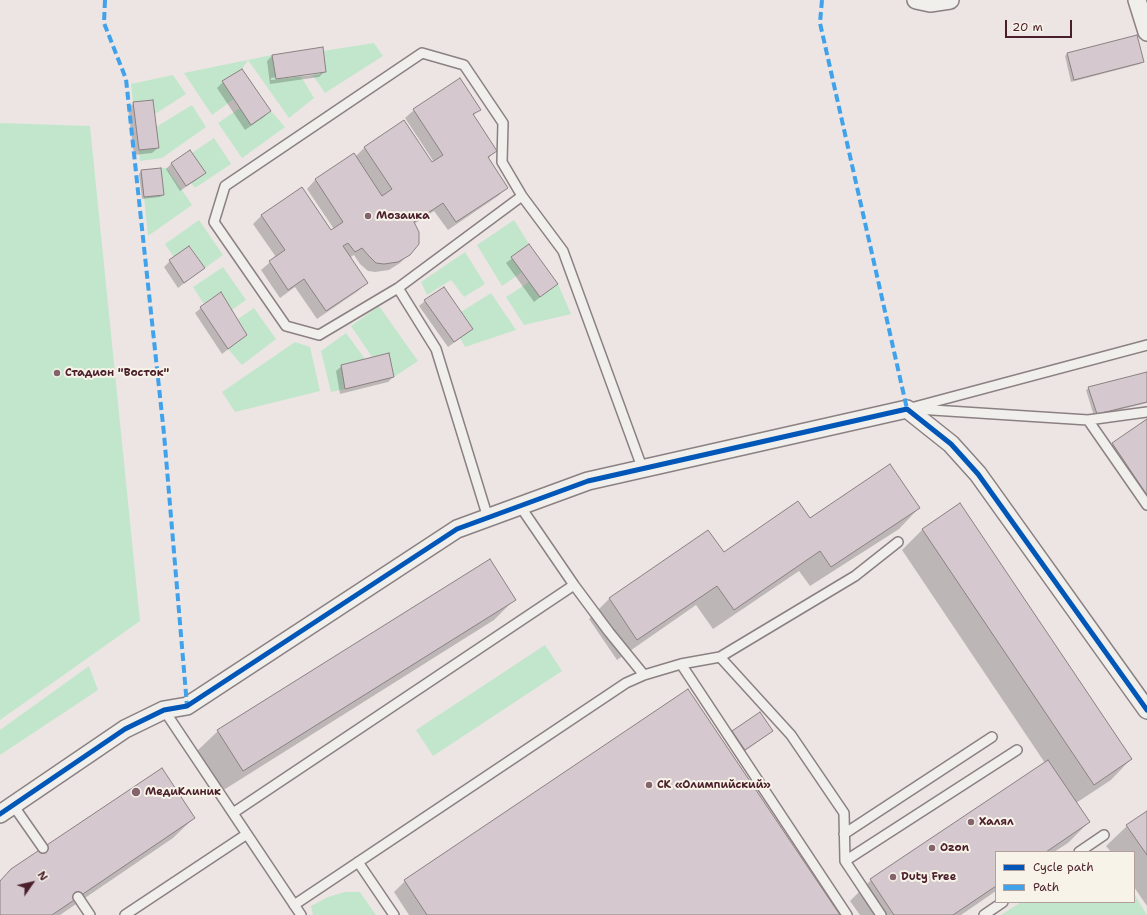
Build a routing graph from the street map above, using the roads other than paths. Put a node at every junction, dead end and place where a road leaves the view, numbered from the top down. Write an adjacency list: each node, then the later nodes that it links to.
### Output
1 (916, 0): 2 (street)
2 (950, 0)
3 (1137, 0): 4 (street)
4 (1147, 32)
5 (522, 196): 6 (lane); 6 (lane); 11 (lane)
6 (398, 288): 14 (lane)
7 (1147, 345): 8 (lane)
8 (907, 409): 10 (lane); 11 (street); 21 (street)
9 (1147, 412): 10 (lane)
10 (1088, 420): 12 (lane)
11 (643, 470): 13 (street)
12 (1147, 505)
13 (520, 506): 14 (street); 16 (lane)
14 (488, 518): 20 (street)
15 (898, 542): 17 (lane)
16 (574, 585): 19 (lane); 25 (lane)
17 (720, 657): 18 (lane); 27 (lane)
18 (680, 664): 19 (lane); 40 (lane)
19 (644, 675): 32 (lane)
20 (164, 710): 24 (street); 25 (lane)
21 (1147, 710)
22 (992, 737): 27 (lane)
23 (1017, 750): 31 (lane)
24 (7, 809): 29 (lane)
25 (233, 813): 26 (lane)
26 (247, 834): 35 (lane); 37 (lane)
27 (844, 834): 31 (lane)
28 (1104, 835): 30 (lane)
29 (43, 848)
30 (1080, 851)
31 (845, 861): 41 (lane)
32 (358, 862): 35 (lane); 39 (lane)
33 (78, 897): 36 (lane)
34 (1002, 903): 42 (lane)
35 (294, 905): 38 (lane)
36 (90, 915)
37 (125, 915)
38 (301, 915)
39 (394, 915)
40 (847, 915)
41 (882, 915)
42 (984, 915)

